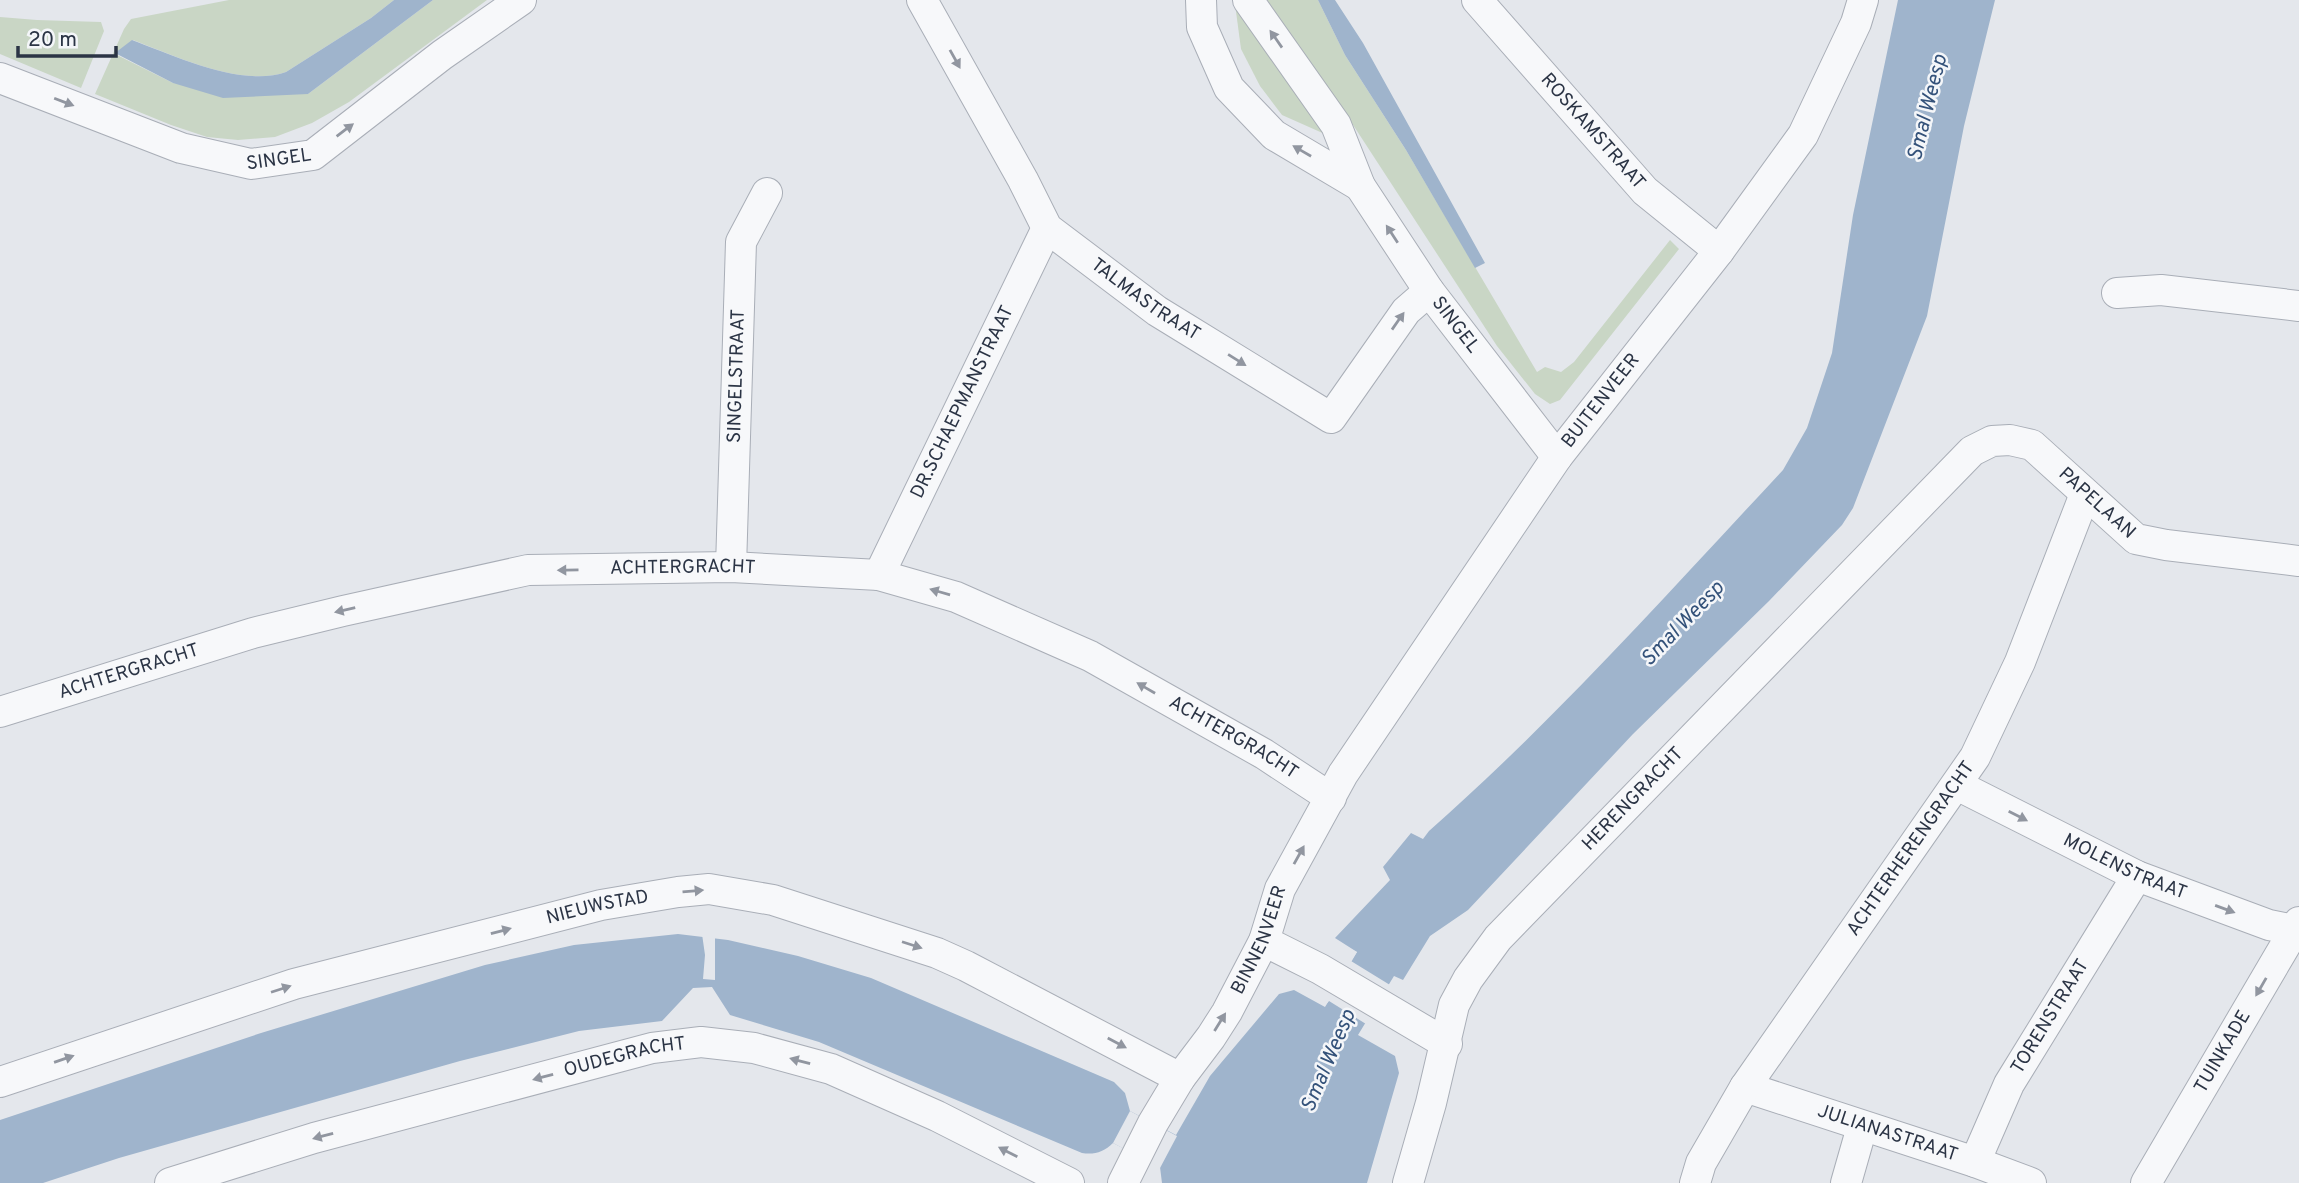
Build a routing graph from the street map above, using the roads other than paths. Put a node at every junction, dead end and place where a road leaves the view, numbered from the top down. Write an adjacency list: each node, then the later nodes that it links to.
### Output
1 (522, 0): 7 (street, SINGEL, one-way to 1)
2 (922, 0): 10 (street, TALMASTRAAT, one-way to 10)
3 (1200, 0): 8 (street, SINGEL, one-way to 3)
4 (1248, 0): 8 (street, SINGEL, one-way to 4)
5 (1477, 0): 11 (street, ROSKAMSTRAAT)
6 (1863, 0): 11 (street, BUITENVEER)
7 (0, 78)
8 (1360, 186): 12 (street, SINGEL, one-way to 8)
9 (766, 193): 19 (street, SINGELSTRAAT)
10 (1047, 228): 12 (street, TALMASTRAAT, one-way to 12); 20 (street, DR.SCHAEPMANSTRAAT)
11 (1718, 251): 15 (street, BUITENVEER)
12 (1429, 291): 15 (street, SINGEL)
13 (2117, 293): 14 (street)
14 (2299, 306)
15 (1557, 457): 23 (street, BUITENVEER)
16 (1953, 471): 17 (street, PAPELAAN); 27 (street, HERENGRACHT)
17 (2085, 494): 18 (street, PAPELAAN); 22 (street, ACHTERHERENGRACHT)
18 (2299, 561)
19 (730, 567): 20 (street, ACHTERGRACHT); 21 (street, ACHTERGRACHT, one-way to 21)
20 (879, 575): 23 (street, ACHTERGRACHT, one-way to 20)
21 (0, 712)
22 (1957, 785): 24 (street, MOLENSTRAAT, one-way to 24); 30 (street, ACHTERHERENGRACHT)
23 (1331, 798): 26 (street, BINNENVEER, one-way to 23)
24 (2137, 876): 25 (street, MOLENSTRAAT, one-way to 25); 32 (street, TORENSTRAAT)
25 (2298, 927): 40 (street, TUINKADE, one-way to 40)
26 (1264, 941): 27 (street); 28 (street, BINNENVEER, one-way to 26)
27 (1447, 1044): 36 (street, HERENGRACHT)
28 (1180, 1078): 29 (street, NIEUWSTAD, one-way to 28); 35 (street, BINNENVEER)
29 (0, 1082)
30 (1745, 1087): 31 (street, JULIANASTRAAT); 37 (street, ACHTERHERENGRACHT)
31 (1862, 1127): 32 (street, JULIANASTRAAT); 38 (street)
32 (1975, 1162): 39 (street, JULIANASTRAAT)
33 (170, 1183): 34 (street, OUDEGRACHT, one-way to 33)
34 (1069, 1183)
35 (1123, 1183)
36 (1408, 1183)
37 (1695, 1183)
38 (1846, 1183)
39 (2031, 1183)
40 (2146, 1183)

